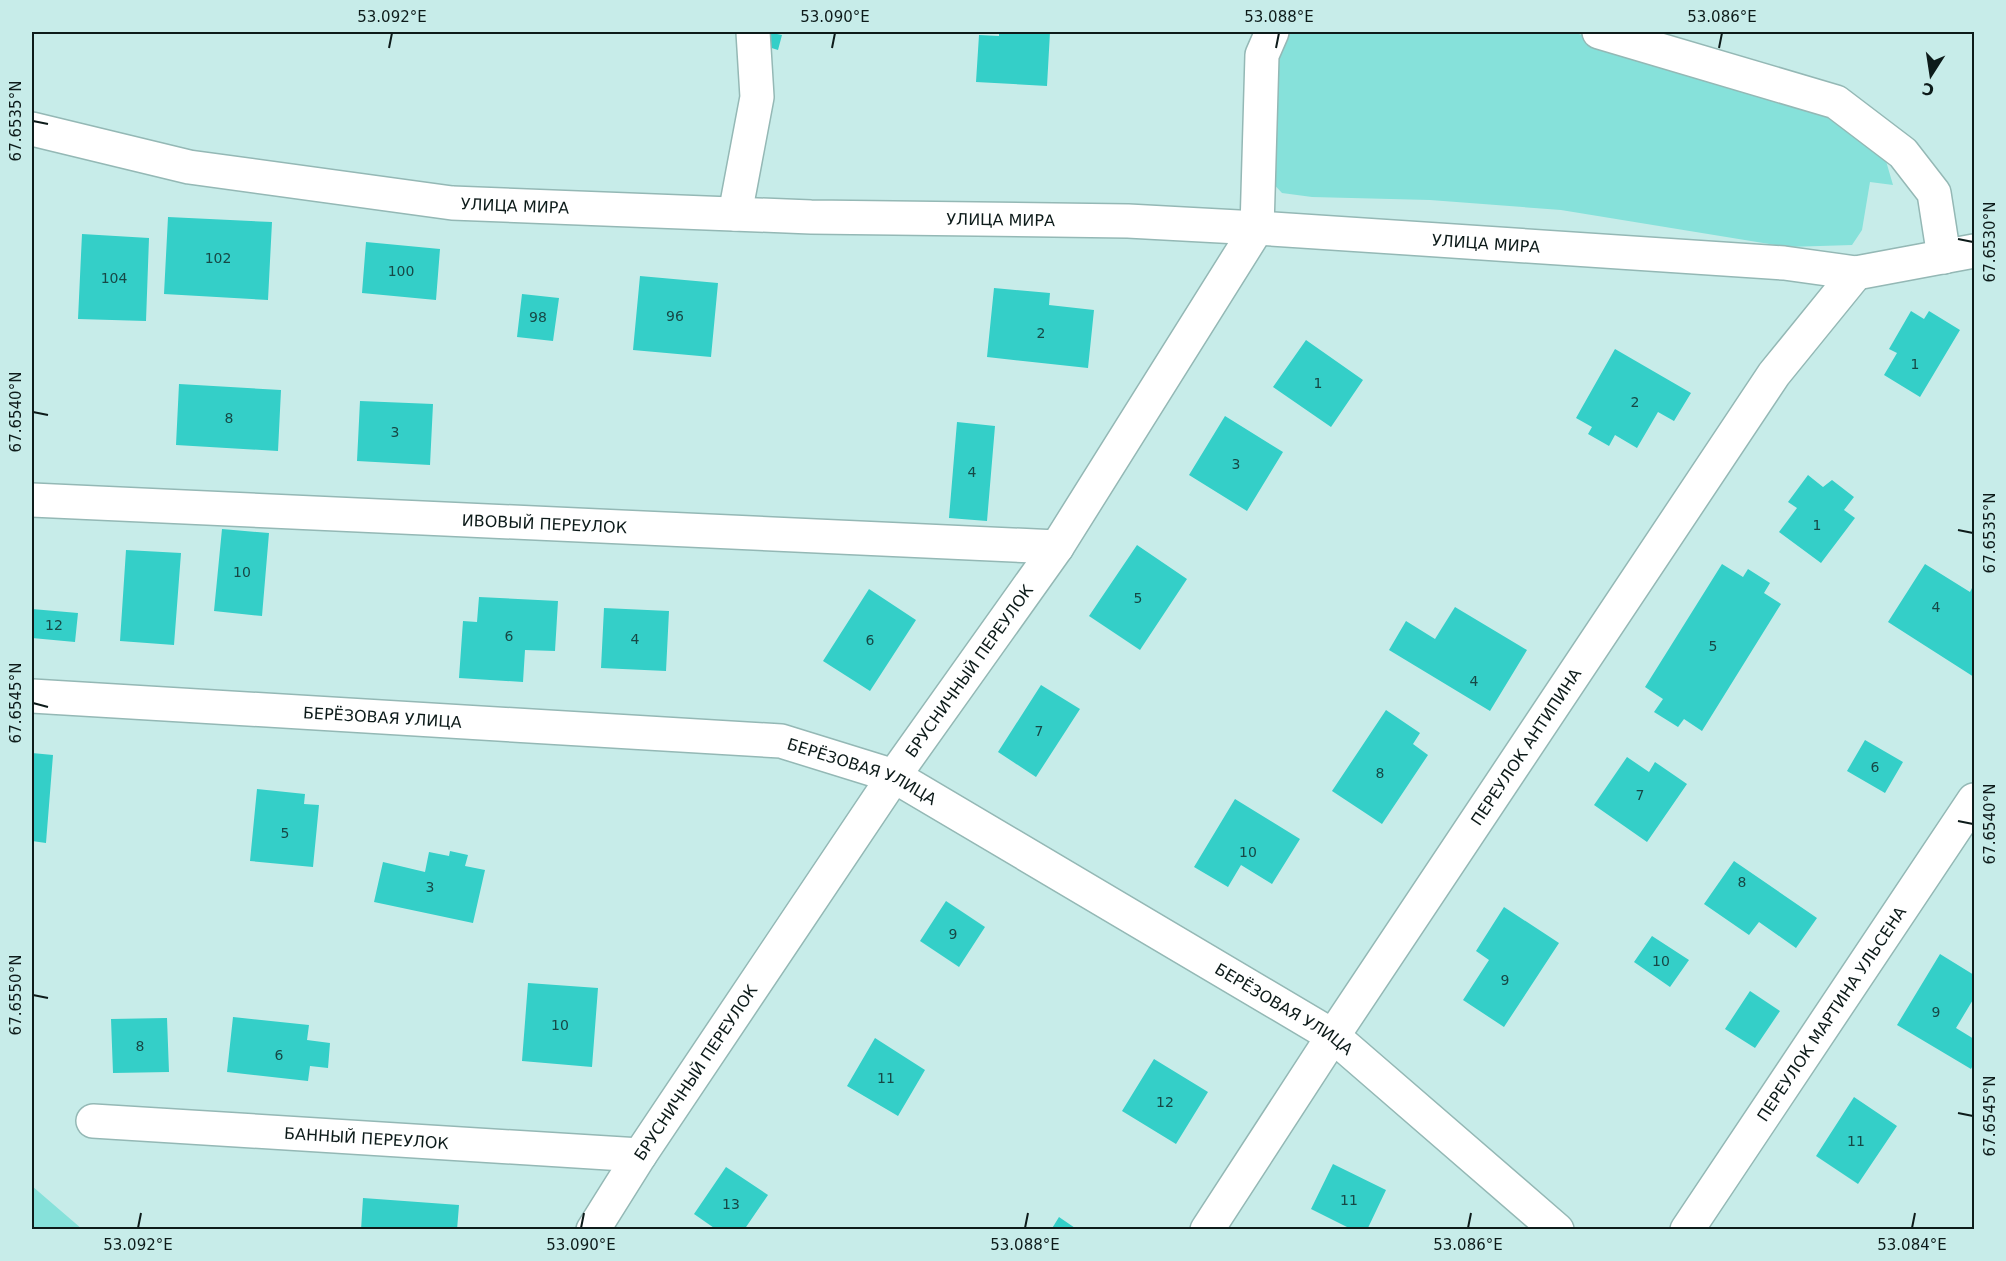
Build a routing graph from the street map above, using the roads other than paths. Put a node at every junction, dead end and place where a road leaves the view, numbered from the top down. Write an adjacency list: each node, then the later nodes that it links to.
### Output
1 (753, 32): 5 (street)
2 (1272, 32): 6 (street)
3 (1599, 32): 7 (street)
4 (32, 129): 5 (street, УЛИЦА МИРА)
5 (735, 214): 6 (street, УЛИЦА МИРА)
6 (1257, 228): 8 (street, УЛИЦА МИРА); 10 (street, БРУСНИЧНЫЙ ПЕРЕУЛОК)
7 (1959, 254): 8 (street, УЛИЦА МИРА)
8 (1856, 273): 14 (street, ПЕРЕУЛОК АНТИПИНА)
9 (32, 500): 10 (street, ИВОВЫЙ ПЕРЕУЛОК)
10 (1058, 547): 12 (street, БРУСНИЧНЫЙ ПЕРЕУЛОК)
11 (32, 696): 12 (street, БЕРЁЗОВАЯ УЛИЦА)
12 (894, 776): 14 (street, БЕРЁЗОВАЯ УЛИЦА); 16 (street, БРУСНИЧНЫЙ ПЕРЕУЛОК)
13 (1974, 800): 20 (street, ПЕРЕУЛОК МАРТИНА УЛЬСЕНА)
14 (1333, 1036): 18 (street, ПЕРЕУЛОК АНТИПИНА); 19 (street, БЕРЁЗОВАЯ УЛИЦА)
15 (93, 1120): 16 (street, БАННЫЙ ПЕРЕУЛОК)
16 (640, 1155): 17 (street, БРУСНИЧНЫЙ ПЕРЕУЛОК)
17 (593, 1230)
18 (1207, 1230)
19 (1557, 1230)
20 (1687, 1230)

